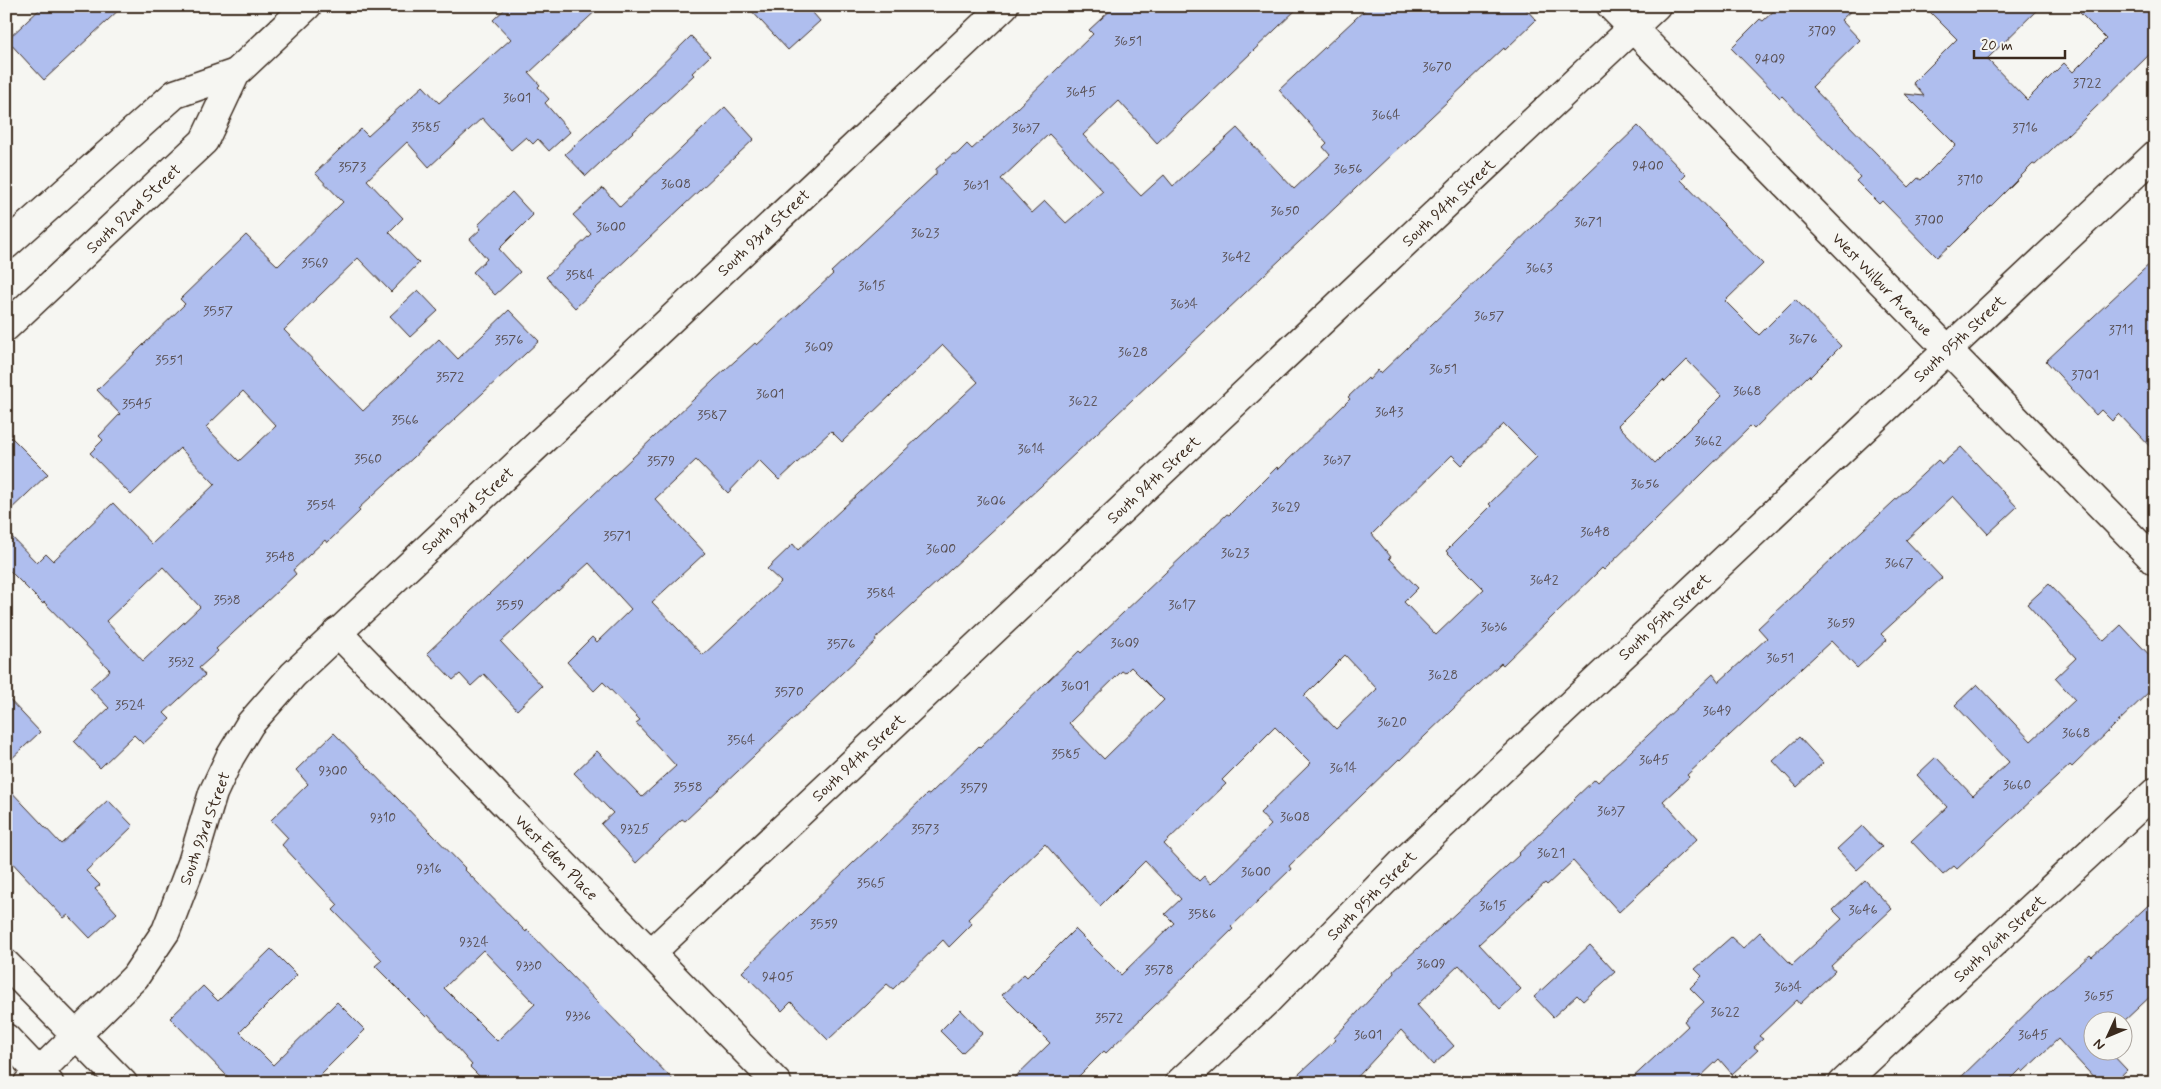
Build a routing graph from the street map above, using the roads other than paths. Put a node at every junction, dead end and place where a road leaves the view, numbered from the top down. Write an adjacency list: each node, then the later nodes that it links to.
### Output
1 (307, 6): 6 (street, South 92nd Street)
2 (1004, 6): 12 (street, South 93rd Street)
3 (1611, 6): 5 (street, West Wilbur Avenue)
4 (1656, 6): 5 (street, South 94th Street)
5 (1633, 28): 10 (street, West Wilbur Avenue); 14 (street, South 94th Street)
6 (236, 73): 8 (street, South 92nd Street); 9 (street, South 92nd Street)
7 (2155, 155): 10 (street, South 95th Street)
8 (6, 246)
9 (6, 327)
10 (1947, 350): 11 (street, West Wilbur Avenue); 21 (street, South 95th Street)
11 (2155, 561)
12 (337, 632): 14 (street, West Eden Place); 16 (street, South 93rd Street)
13 (2155, 792): 22 (street, South 96th Street)
14 (651, 953): 20 (street, West Eden Place)
15 (6, 964): 16 (street)
16 (76, 1034): 18 (street, South 93rd Street); 19 (street)
17 (6, 1038): 18 (street)
18 (39, 1079)
19 (123, 1083)
20 (777, 1083)
21 (1179, 1083)
22 (1843, 1083)

